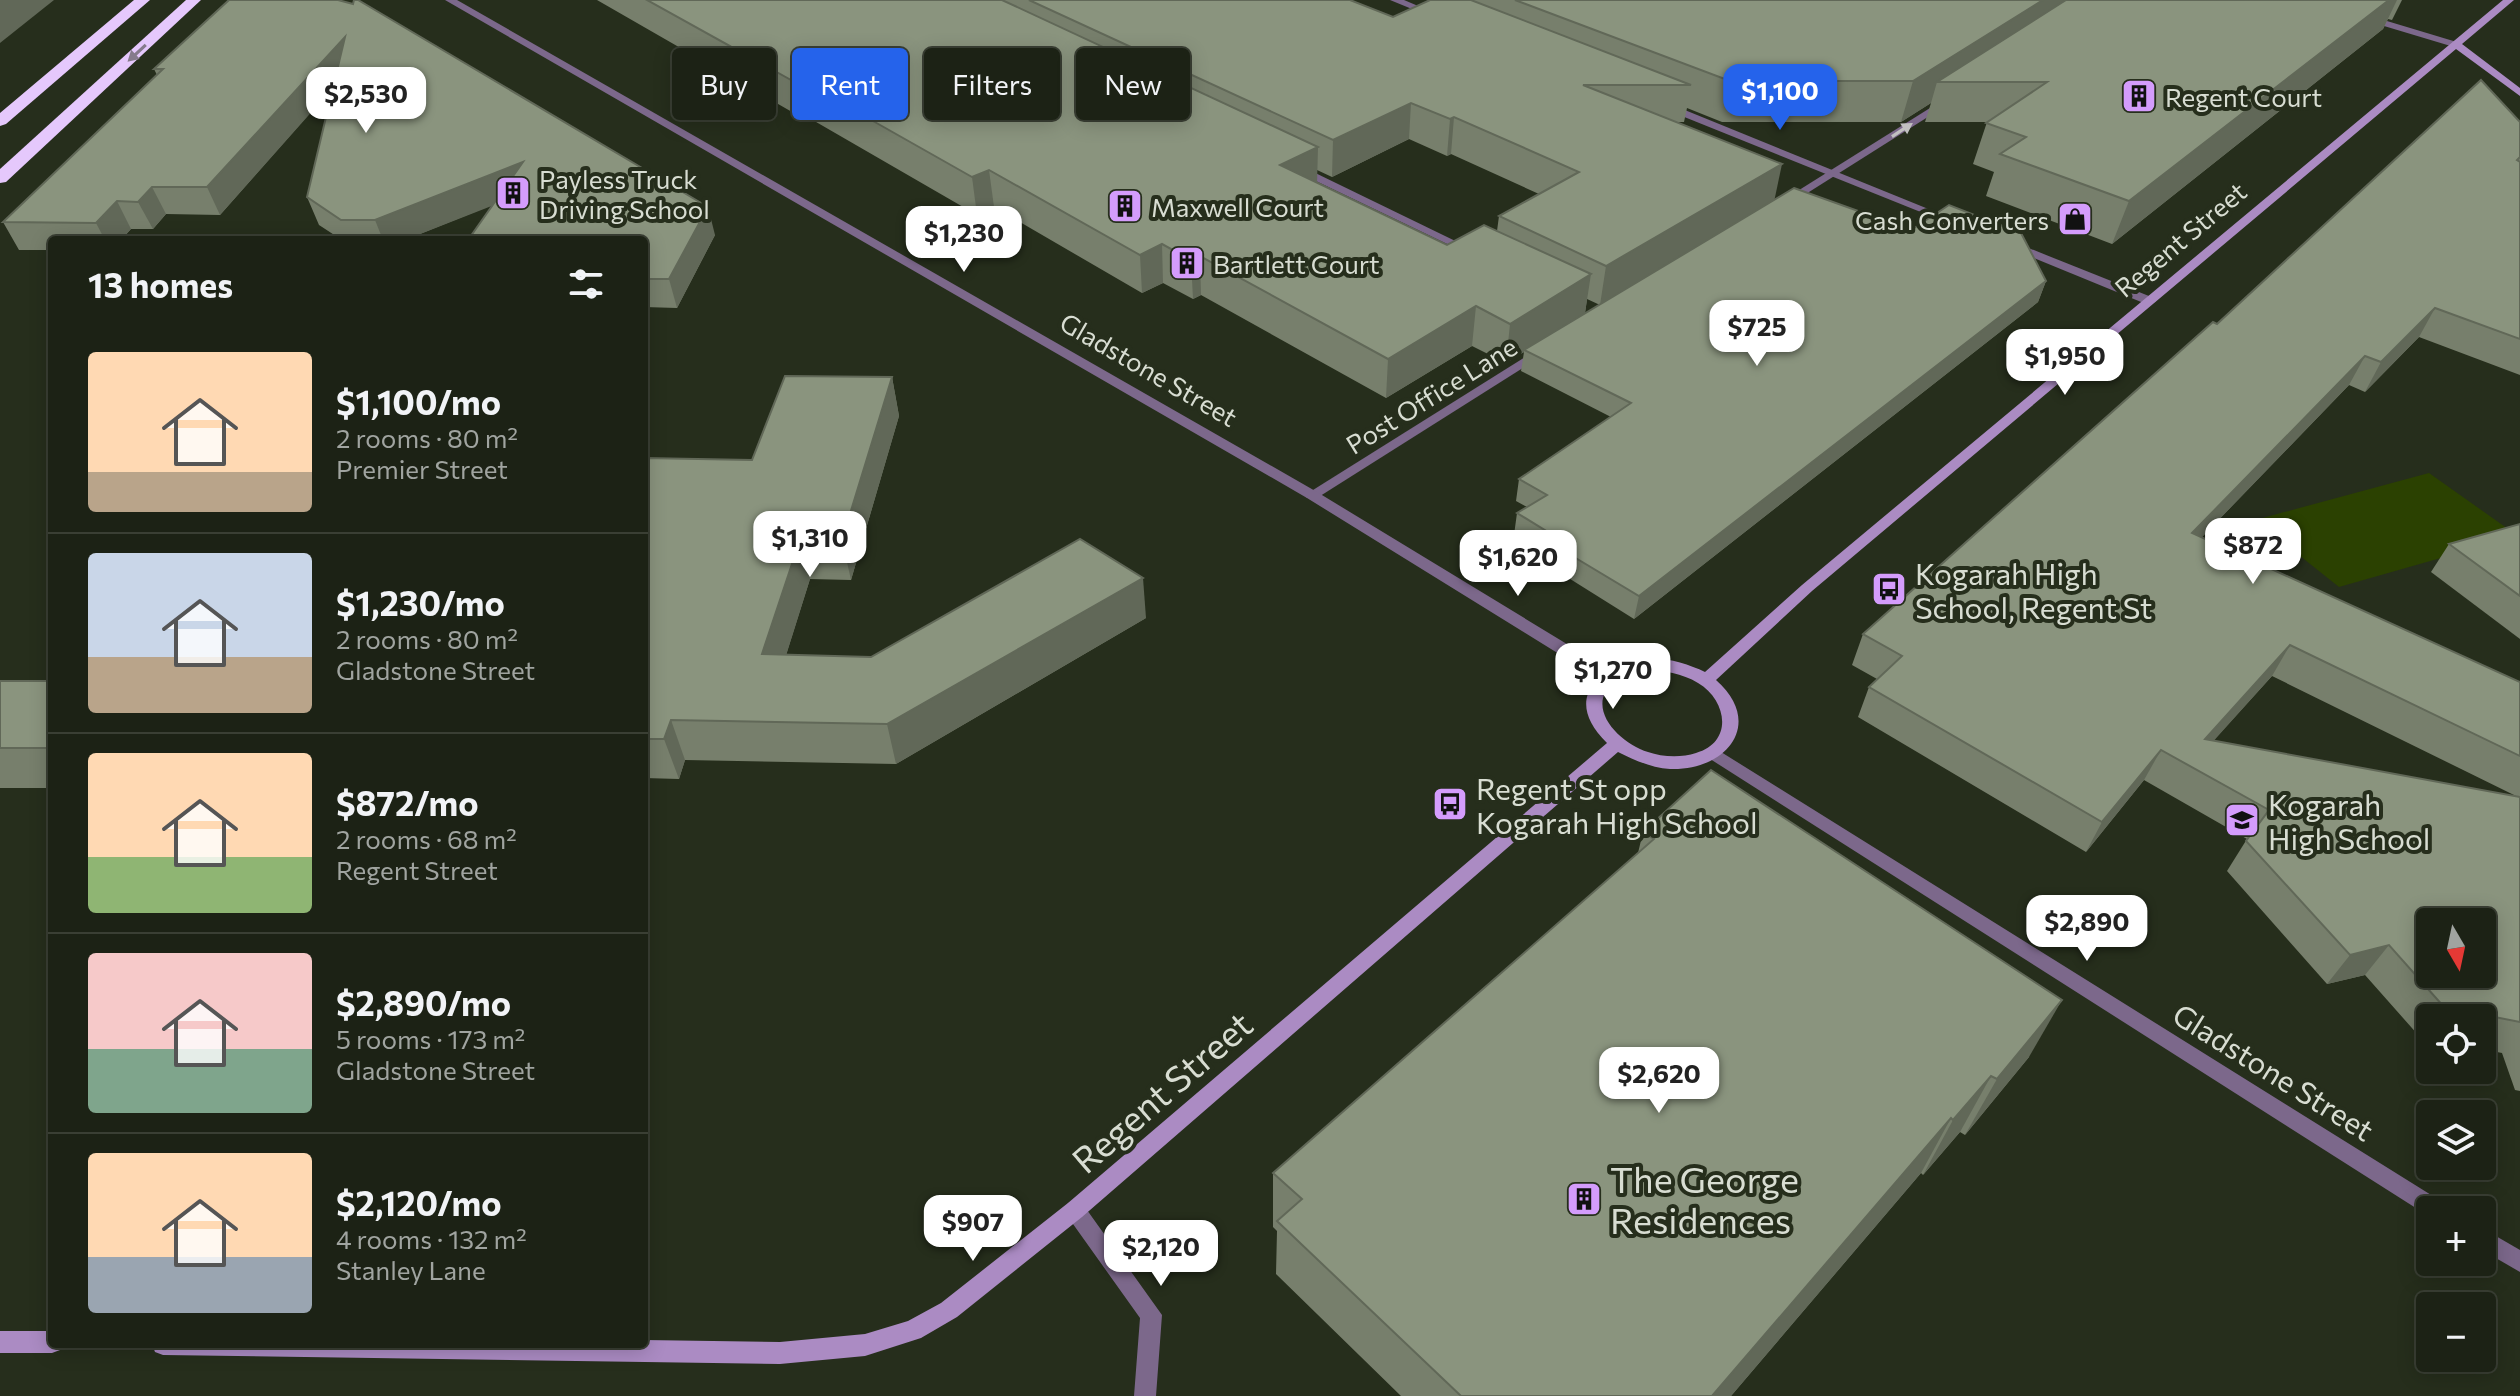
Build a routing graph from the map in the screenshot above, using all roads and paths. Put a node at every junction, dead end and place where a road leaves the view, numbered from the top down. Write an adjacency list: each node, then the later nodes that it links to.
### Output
1 (143, 0): 12 (highway)
2 (194, 0): 15 (highway, one-way to 15)
3 (450, 0): 22 (street, Gladstone Street)
4 (1395, 0): 6 (street)
5 (2509, 0): 8 (main road, Regent Street)
6 (1439, 17)
7 (2362, 17): 8 (street)
8 (2457, 45): 9 (main road); 20 (main road, Regent Street)
9 (2520, 93)
10 (1955, 95): 14 (street, one-way to 10)
11 (1659, 104): 14 (street)
12 (0, 121)
13 (1287, 163): 19 (street)
14 (1835, 173): 16 (street); 17 (street)
15 (0, 178)
16 (1771, 211)
17 (1962, 225)
18 (2004, 242): 20 (street)
19 (1486, 258)
20 (2150, 301): 24 (main road, Regent Street)
21 (1548, 346): 22 (street, Post Office Lane)
22 (1312, 495): 23 (street, Gladstone Street)
23 (1607, 676): 24 (main road); 25 (main road)
24 (1706, 680): 26 (main road)
25 (1616, 744): 26 (main road); 28 (main road, Regent Street)
26 (1713, 753): 27 (street, Gladstone Street)
27 (2416, 1197)
28 (1075, 1210): 33 (main road, Regent Street); 34 (street)
29 (2496, 1247): 30 (street)
30 (2520, 1262)
31 (0, 1342): 32 (main road)
32 (48, 1342)
33 (437, 1348)
34 (1145, 1396)

